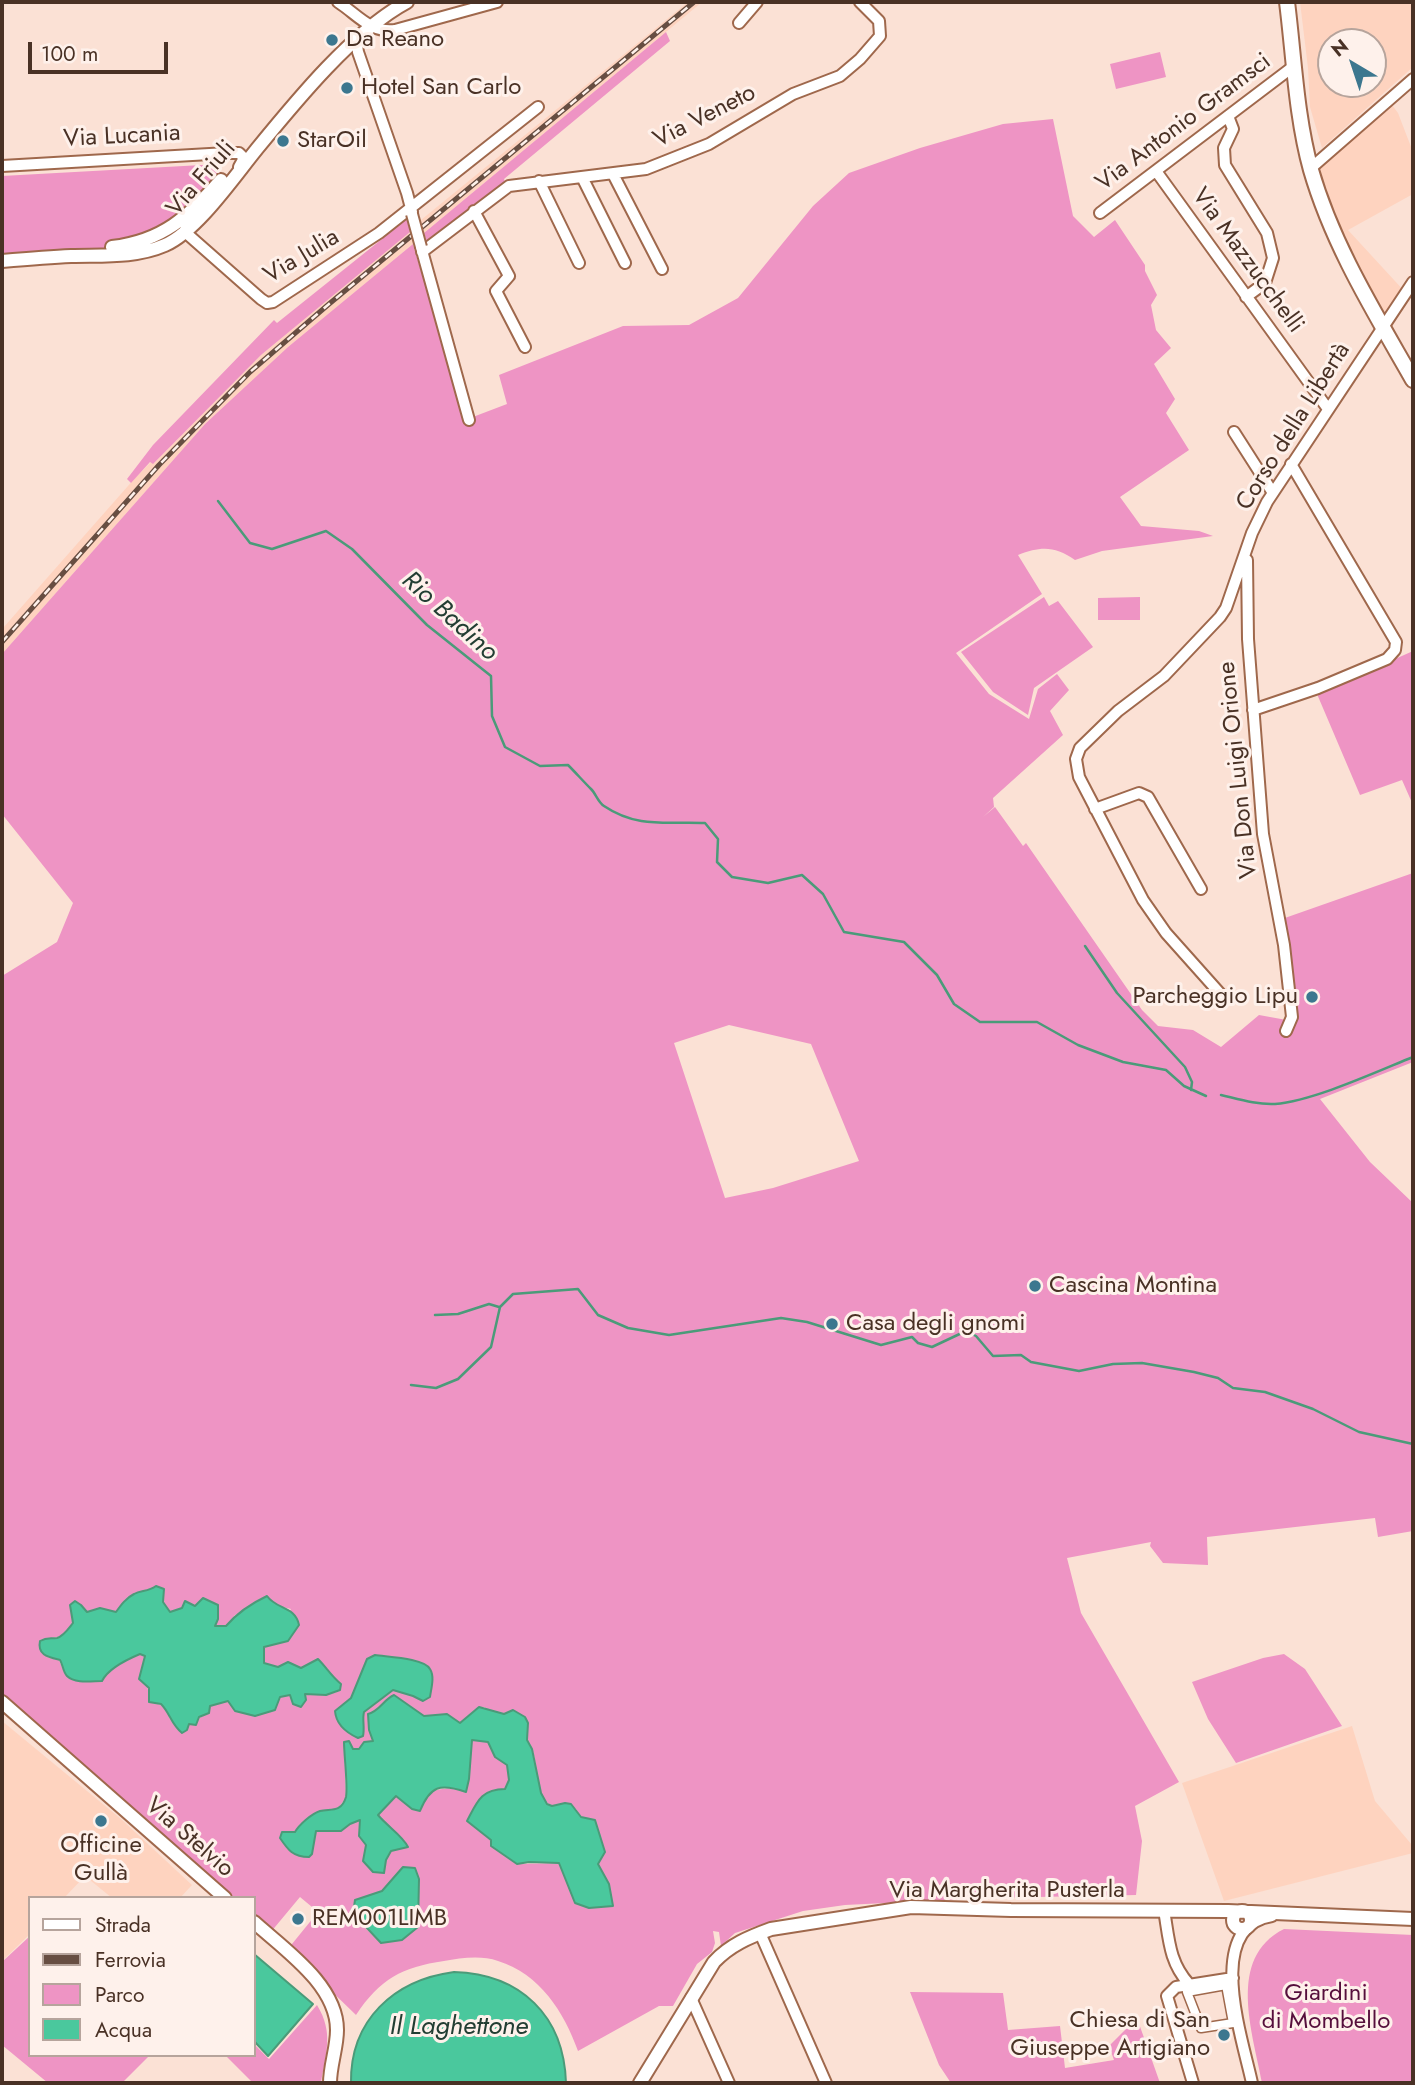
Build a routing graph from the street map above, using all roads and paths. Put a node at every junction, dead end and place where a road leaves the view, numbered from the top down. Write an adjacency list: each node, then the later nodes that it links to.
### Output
1 (338, 2): 8 (street)
2 (408, 2): 8 (street, Via Friuli)
3 (497, 2): 8 (street)
4 (757, 2): 7 (street)
5 (860, 2): 19 (street, Via Veneto)
6 (1287, 2): 10 (main road)
7 (739, 23)
8 (370, 27): 9 (street, Via Friuli)
9 (356, 39): 14 (street, Via Friuli); 23 (street)
10 (1294, 66): 13 (street, Via Antonio Gramsci); 17 (main road)
11 (1413, 79): 17 (street)
12 (538, 107): 23 (street)
13 (1228, 116): 18 (street, Via Antonio Gramsci); 33 (street)
14 (260, 145): 15 (street, Via Friuli); 22 (street, Via Friuli)
15 (244, 158): 16 (street, Via Lucania); 22 (street, Via Friuli)
16 (2, 166)
17 (1311, 168): 34 (main road)
18 (1156, 171): 25 (street, Via Antonio Gramsci); 33 (street, Via Mazzucchelli)
19 (613, 174): 20 (street, Via Veneto); 31 (street)
20 (582, 177): 21 (street, Via Veneto); 30 (street)
21 (539, 181): 24 (street, Via Veneto); 29 (street)
22 (212, 197): 26 (street, Via Friuli)
23 (412, 211): 26 (street, Via Julia); 27 (street, bridge)
24 (474, 211): 27 (street, Via Veneto); 35 (street)
25 (1100, 213)
26 (176, 234): 28 (street)
27 (421, 249): 38 (street)
28 (2, 261)
29 (579, 263)
30 (625, 263)
31 (662, 269)
32 (1412, 287): 34 (street, Corso della Libertà)
33 (1246, 297): 37 (street, Via Mazzucchelli)
34 (1383, 327): 36 (main road); 37 (street, Corso della Libertà)
35 (525, 347)
36 (1413, 380)
37 (1328, 409): 40 (street, Corso della Libertà)
38 (469, 420)
39 (1234, 432): 41 (street)
40 (1292, 464): 41 (street, Corso della Libertà); 43 (street)
41 (1273, 494): 42 (street, Corso della Libertà)
42 (1249, 543): 43 (street, Via Don Luigi Orione); 44 (street, Corso della Libertà)
43 (1253, 710): 47 (street, Via Don Luigi Orione)
44 (1095, 809): 45 (street); 46 (street, Corso della Libertà)
45 (1201, 889)
46 (1224, 998)
47 (1286, 1031)
48 (2, 1703): 49 (street, Via Stelvio)
49 (223, 1896)
50 (1164, 1910): 51 (street, Via Margherita Pusterla); 56 (street, Via Margherita Pusterla); 58 (street)
51 (1242, 1912): 52 (street, Via Margherita Pusterla); 55 (street)
52 (1282, 1915): 53 (street, Via Margherita Pusterla); 55 (street)
53 (1413, 1919)
54 (256, 1925): 60 (street)
55 (1248, 1927): 57 (street)
56 (760, 1933): 59 (street, Via Margherita Pusterla); 63 (street)
57 (1233, 1978): 58 (street); 65 (street)
58 (1188, 1988): 58 (street); 64 (street)
59 (691, 1998): 61 (street, Via Margherita Pusterla); 62 (street)
60 (330, 2083)
61 (640, 2083)
62 (729, 2083)
63 (826, 2083)
64 (1193, 2083)
65 (1252, 2083)

